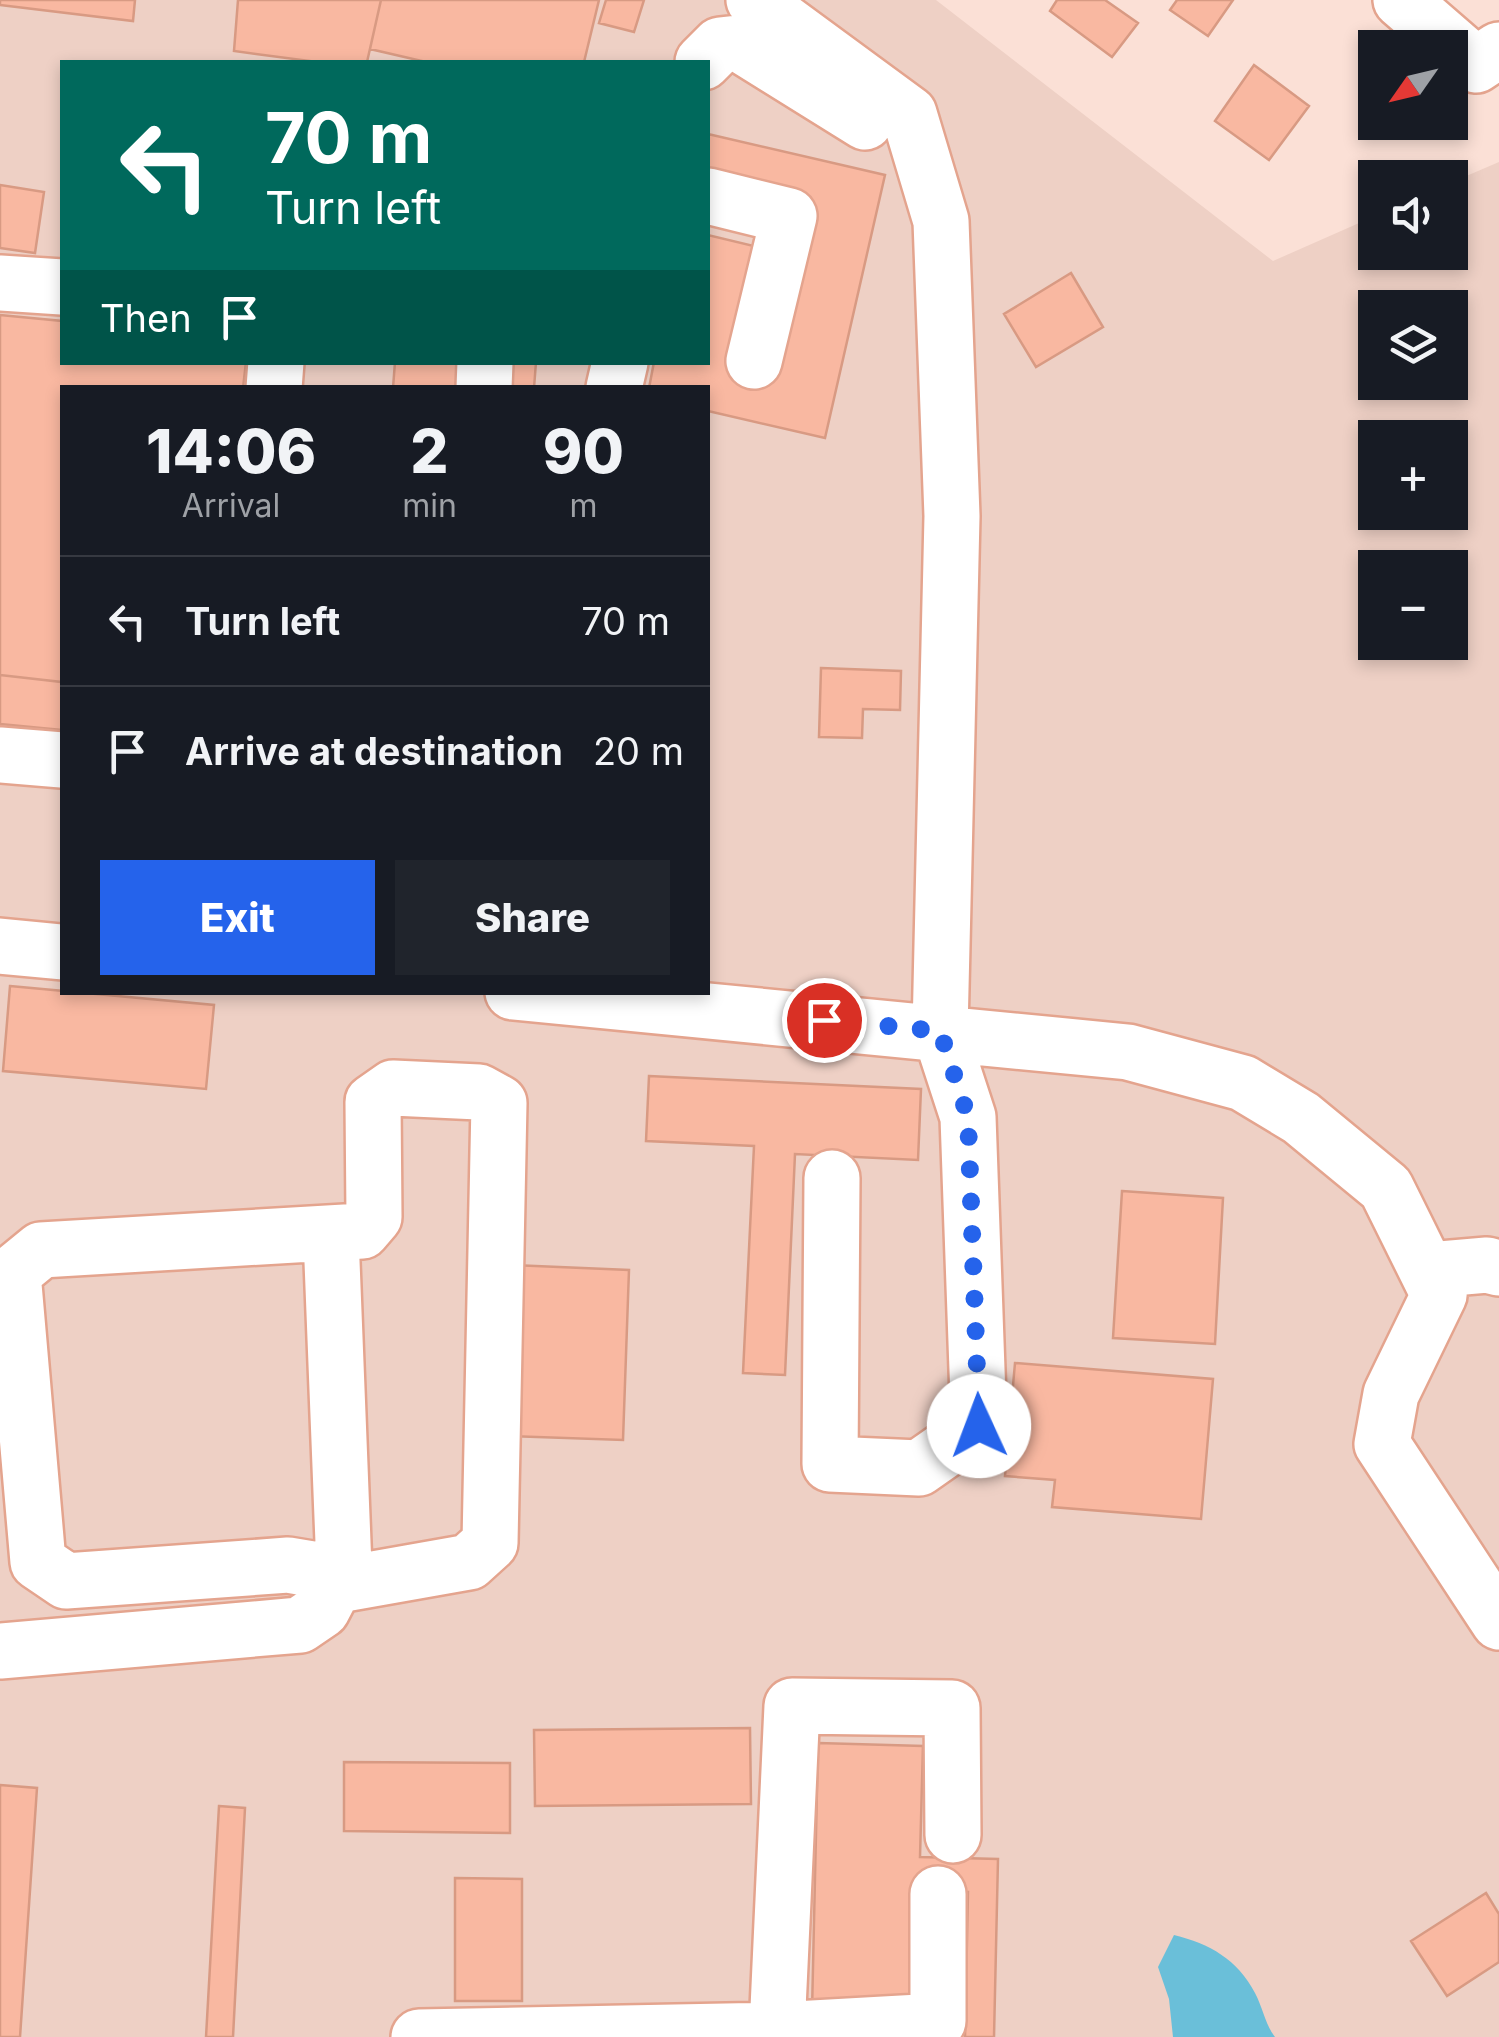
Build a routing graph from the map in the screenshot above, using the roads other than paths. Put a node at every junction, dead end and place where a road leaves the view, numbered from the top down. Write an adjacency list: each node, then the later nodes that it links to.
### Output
1 (754, 0): 5 (street)
2 (1401, 0): 3 (street)
3 (1476, 48)
4 (705, 60): 5 (street)
5 (908, 114): 15 (street)
6 (710, 196): 9 (street)
7 (0, 283): 8 (street)
8 (60, 288)
9 (754, 362)
10 (0, 755): 11 (street)
11 (60, 760)
12 (0, 946): 13 (street)
13 (60, 952)
14 (546, 995): 15 (street)
15 (940, 1031): 16 (street); 19 (street)
16 (832, 1178)
17 (331, 1236): 20 (street); 20 (street); 20 (street)
18 (1499, 1268): 19 (street)
19 (1429, 1270): 21 (street)
20 (339, 1585): 22 (street)
21 (1499, 1622)
22 (0, 1651)
23 (953, 1835): 25 (street)
24 (938, 1894): 25 (street)
25 (776, 2030): 26 (street)
26 (419, 2037)

